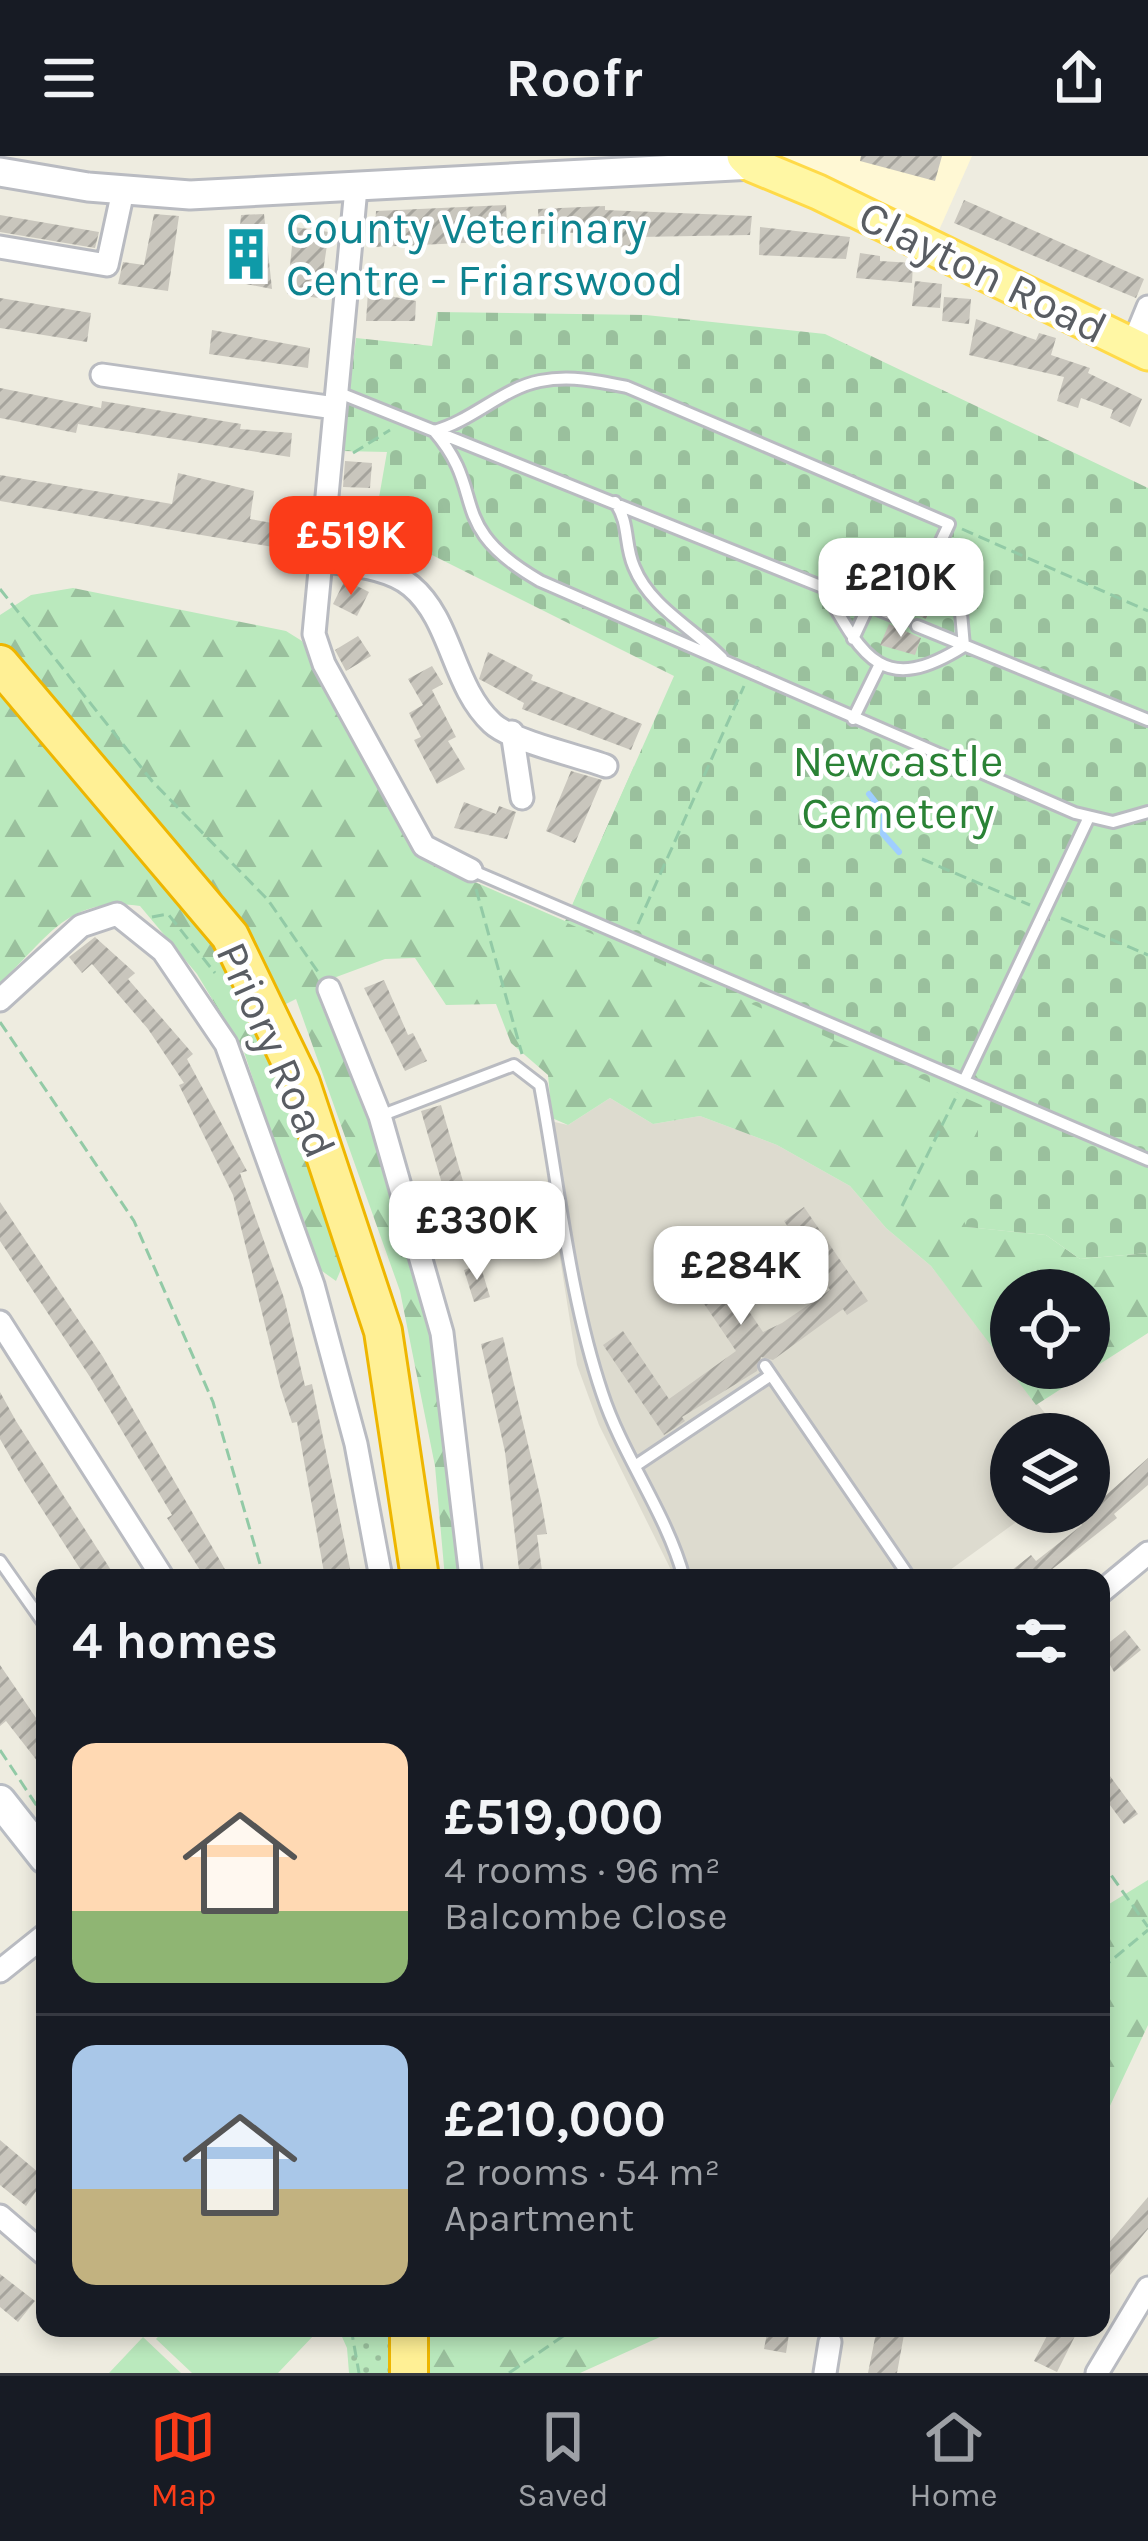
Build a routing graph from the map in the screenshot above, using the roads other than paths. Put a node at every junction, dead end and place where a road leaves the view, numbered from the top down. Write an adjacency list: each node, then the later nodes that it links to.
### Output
1 (756, 159): 2 (street); 8 (main road, Clayton Road)
2 (701, 162): 4 (street)
3 (0, 172): 5 (street)
4 (356, 188): 5 (street); 10 (street)
5 (123, 191): 6 (street)
6 (0, 247)
7 (1148, 307): 8 (street)
8 (1140, 349)
9 (102, 375): 10 (street)
10 (336, 400): 11 (lane); 13 (street)
11 (428, 429): 12 (lane); 15 (lane); 21 (lane)
12 (614, 500): 16 (lane); 21 (lane)
13 (321, 560): 25 (street); 30 (street)
14 (885, 570): 15 (lane); 16 (lane); 17 (lane)
15 (927, 572): 19 (lane)
16 (824, 588): 17 (lane); 18 (lane)
17 (869, 605): 18 (lane); 19 (lane)
18 (854, 640): 22 (lane)
19 (964, 646): 22 (lane); 24 (lane)
20 (0, 664): 42 (highway, Priory Road)
21 (729, 664): 23 (lane)
22 (879, 666): 23 (lane)
23 (853, 719): 29 (lane)
24 (1148, 720)
25 (512, 732): 26 (street); 27 (street)
26 (606, 766)
27 (523, 798)
28 (1148, 812): 29 (lane)
29 (1089, 817): 33 (lane)
30 (471, 870): 33 (lane)
31 (329, 988): 34 (street, Priory Road)
32 (0, 1000): 41 (street, Priory Road)
33 (964, 1081): 35 (lane)
34 (380, 1116): 37 (lane); 43 (street, Priory Road)
35 (1148, 1160)
36 (0, 1322): 40 (street)
37 (638, 1464): 44 (lane); 45 (lane)
38 (1148, 1553): 46 (street)
39 (0, 1561): 47 (lane)
40 (157, 1569)
41 (379, 1569)
42 (419, 1569)
43 (470, 1569)
44 (680, 1569)
45 (904, 1569)
46 (1110, 1585)
47 (36, 1611)
48 (0, 1801): 49 (main road)
49 (36, 1847)
50 (36, 1942): 51 (street)
51 (0, 1971)
52 (0, 2216): 53 (street)
53 (36, 2247)
54 (1148, 2288): 55 (street)
55 (1111, 2322)
56 (409, 2337): 59 (highway)
57 (1107, 2337): 61 (street)
58 (830, 2342): 60 (street)
59 (409, 2373)
60 (825, 2373)
61 (1097, 2373)

